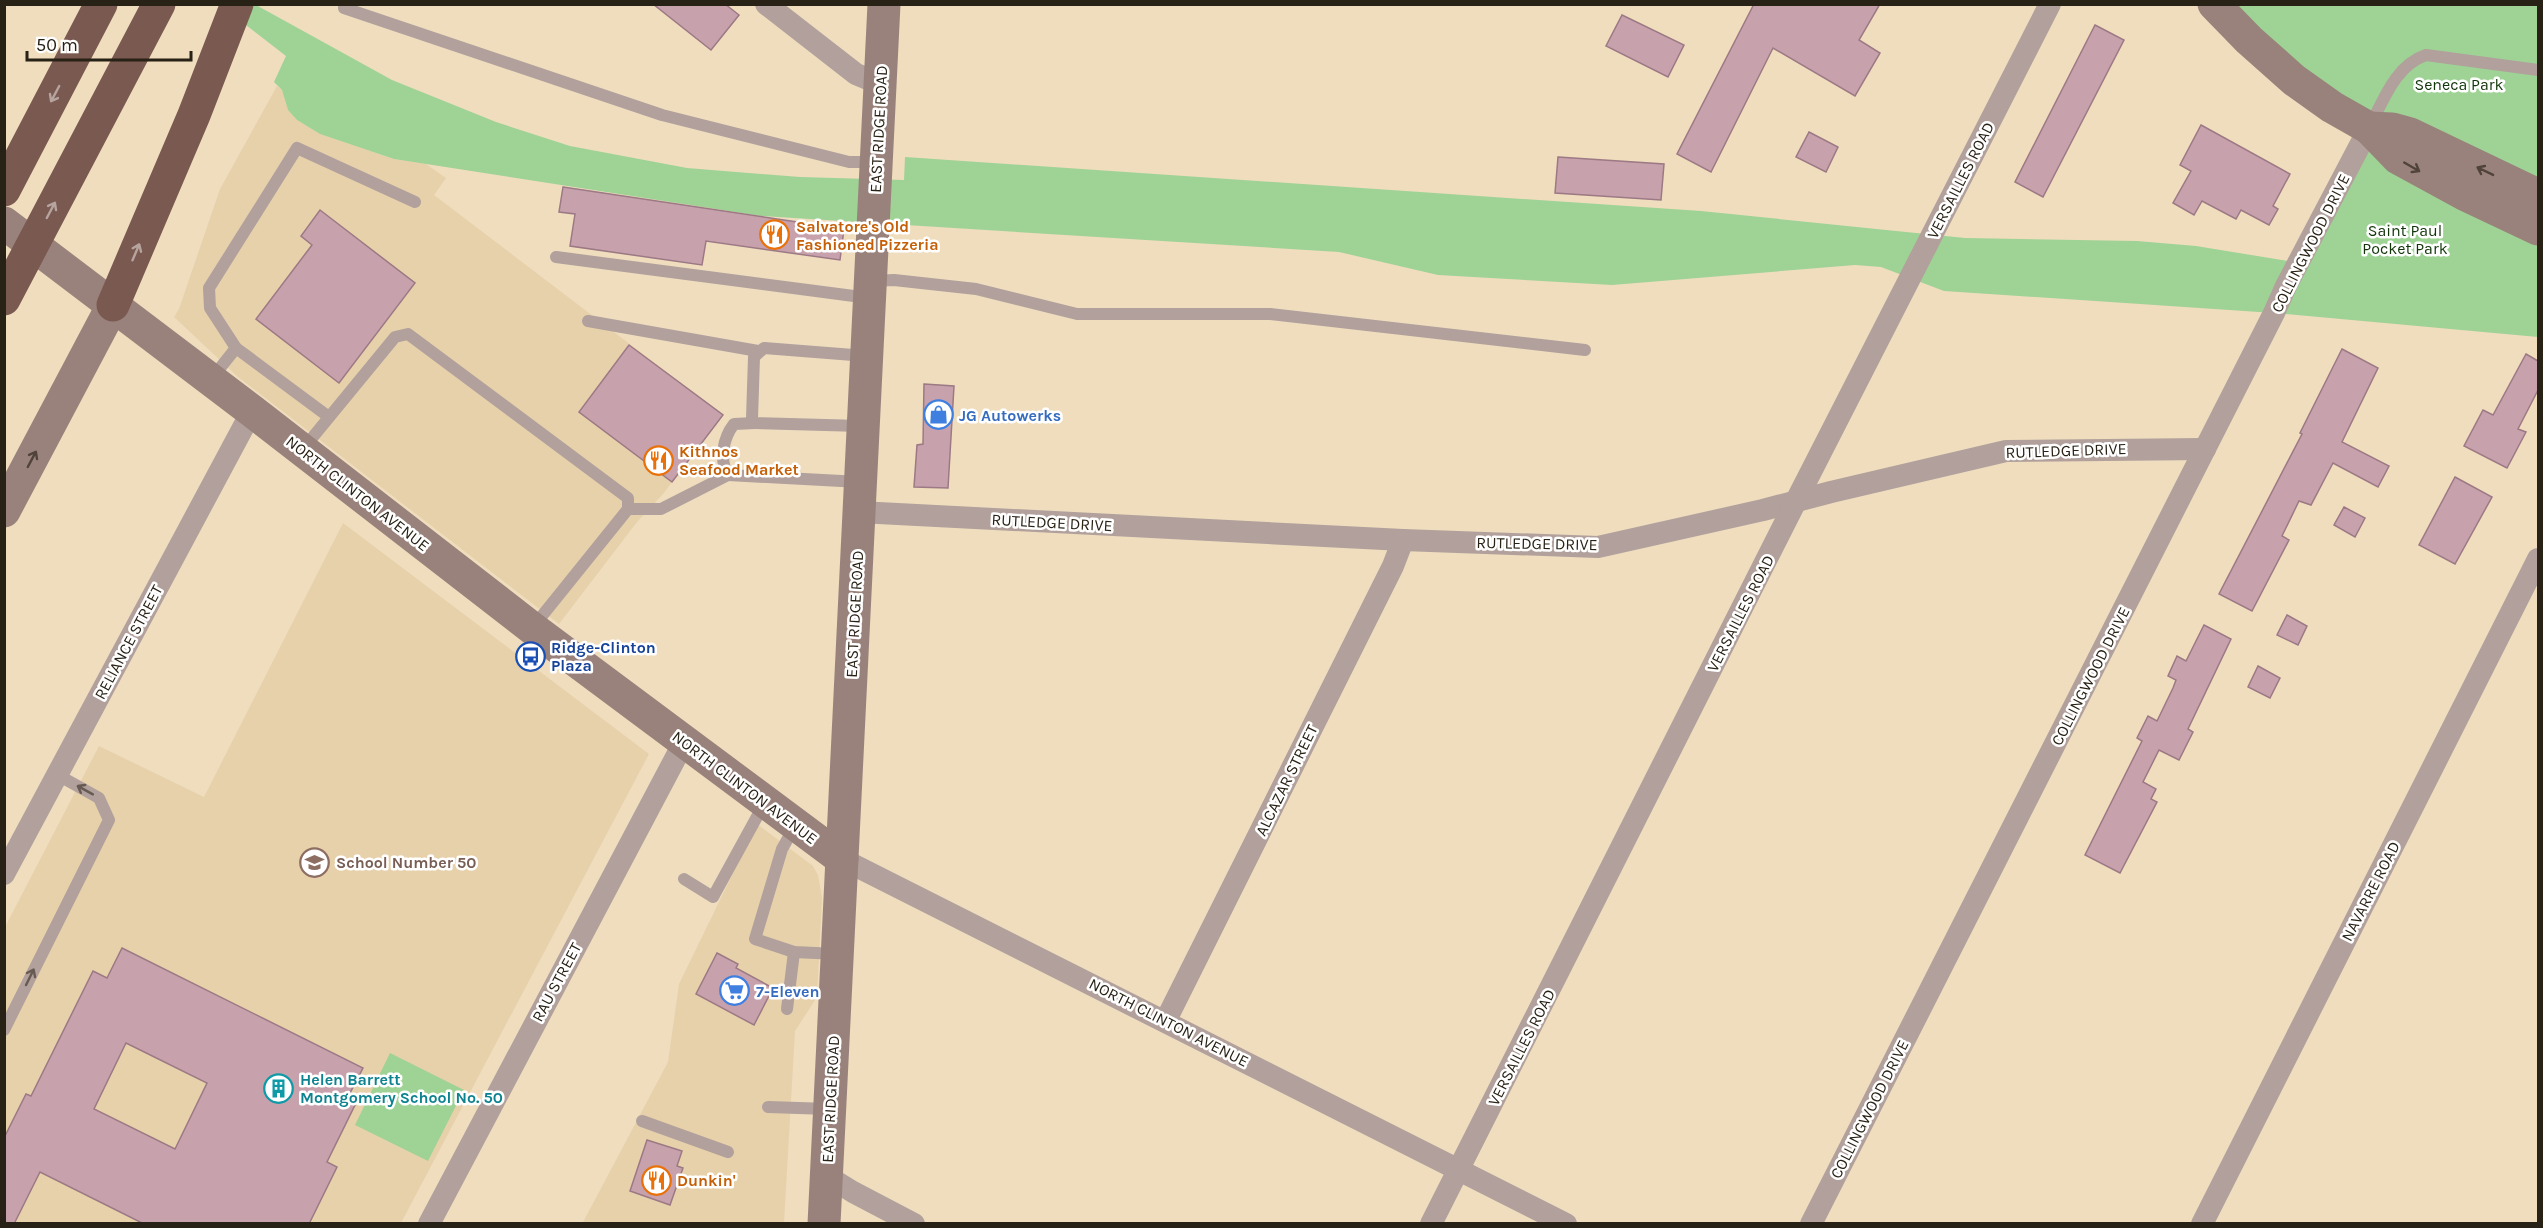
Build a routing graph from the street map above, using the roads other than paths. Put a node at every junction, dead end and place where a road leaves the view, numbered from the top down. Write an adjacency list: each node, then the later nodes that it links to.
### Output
1 (101, 4): 13 (highway, one-way to 13)
2 (159, 4): 21 (highway, one-way to 2)
3 (237, 4): 20 (highway, one-way to 3)
4 (345, 4): 12 (lane)
5 (766, 4): 10 (street)
6 (884, 4): 10 (main road, EAST RIDGE ROAD)
7 (2050, 4): 36 (street, VERSAILLES ROAD)
8 (2214, 4): 11 (main road)
9 (2538, 70): 11 (lane)
10 (880, 81): 12 (main road, EAST RIDGE ROAD)
11 (2369, 128): 14 (main road, one-way to 11); 17 (main road, one-way to 17); 32 (street, COLLINGWOOD DRIVE)
12 (876, 162): 19 (main road, EAST RIDGE ROAD)
13 (4, 190)
14 (2538, 195)
15 (415, 202): 23 (lane)
16 (4, 223): 20 (main road, NORTH CLINTON AVENUE)
17 (2538, 229)
18 (556, 257): 19 (lane)
19 (870, 290): 24 (lane); 26 (main road, EAST RIDGE ROAD)
20 (103, 298): 27 (main road, NORTH CLINTON AVENUE); 38 (main road, one-way to 20)
21 (4, 299)
22 (588, 321): 25 (lane)
23 (236, 348): 27 (lane); 29 (lane)
24 (1585, 350)
25 (758, 351): 26 (lane); 30 (lane)
26 (867, 356): 31 (main road, EAST RIDGE ROAD)
27 (211, 379): 28 (main road, NORTH CLINTON AVENUE)
28 (252, 411): 33 (main road, NORTH CLINTON AVENUE); 43 (street, RELIANCE STREET)
29 (329, 417): 33 (lane); 37 (lane)
30 (755, 423): 31 (lane); 34 (lane)
31 (863, 426): 35 (main road, EAST RIDGE ROAD)
32 (2205, 449): 36 (street, RUTLEDGE DRIVE); 65 (street, COLLINGWOOD DRIVE)
33 (302, 450): 41 (main road, NORTH CLINTON AVENUE)
34 (728, 475): 35 (lane); 37 (lane)
35 (860, 497): 39 (street, RUTLEDGE DRIVE); 46 (main road, EAST RIDGE ROAD)
36 (1796, 501): 39 (street, RUTLEDGE DRIVE); 58 (street, VERSAILLES ROAD)
37 (628, 509): 41 (lane)
38 (4, 511)
39 (1403, 540): 52 (street, ALCAZAR STREET)
40 (2538, 559): 66 (street, NAVARRE ROAD)
41 (532, 628): 42 (main road, NORTH CLINTON AVENUE)
42 (684, 742): 44 (main road, NORTH CLINTON AVENUE); 60 (street, RAU STREET)
43 (56, 774): 47 (street, RELIANCE STREET); 53 (lane, one-way to 43)
44 (765, 803): 45 (main road, NORTH CLINTON AVENUE); 48 (lane)
45 (795, 825): 46 (main road, NORTH CLINTON AVENUE); 49 (lane)
46 (842, 859): 50 (main road, EAST RIDGE ROAD); 52 (street, NORTH CLINTON AVENUE)
47 (4, 874)
48 (684, 879)
49 (794, 952): 50 (lane); 51 (lane)
50 (837, 954): 55 (main road, EAST RIDGE ROAD)
51 (787, 1009)
52 (1166, 1020): 58 (street, NORTH CLINTON AVENUE)
53 (4, 1030)
54 (768, 1107): 55 (lane)
55 (830, 1109): 59 (main road, EAST RIDGE ROAD)
56 (642, 1121): 57 (lane)
57 (728, 1152)
58 (1459, 1170): 63 (street, VERSAILLES ROAD); 64 (street, NORTH CLINTON AVENUE)
59 (826, 1176): 61 (main road, EAST RIDGE ROAD); 62 (street)
60 (429, 1224)
61 (824, 1224)
62 (914, 1224)
63 (1431, 1224)
64 (1566, 1224)
65 (1811, 1224)
66 (2202, 1224)

